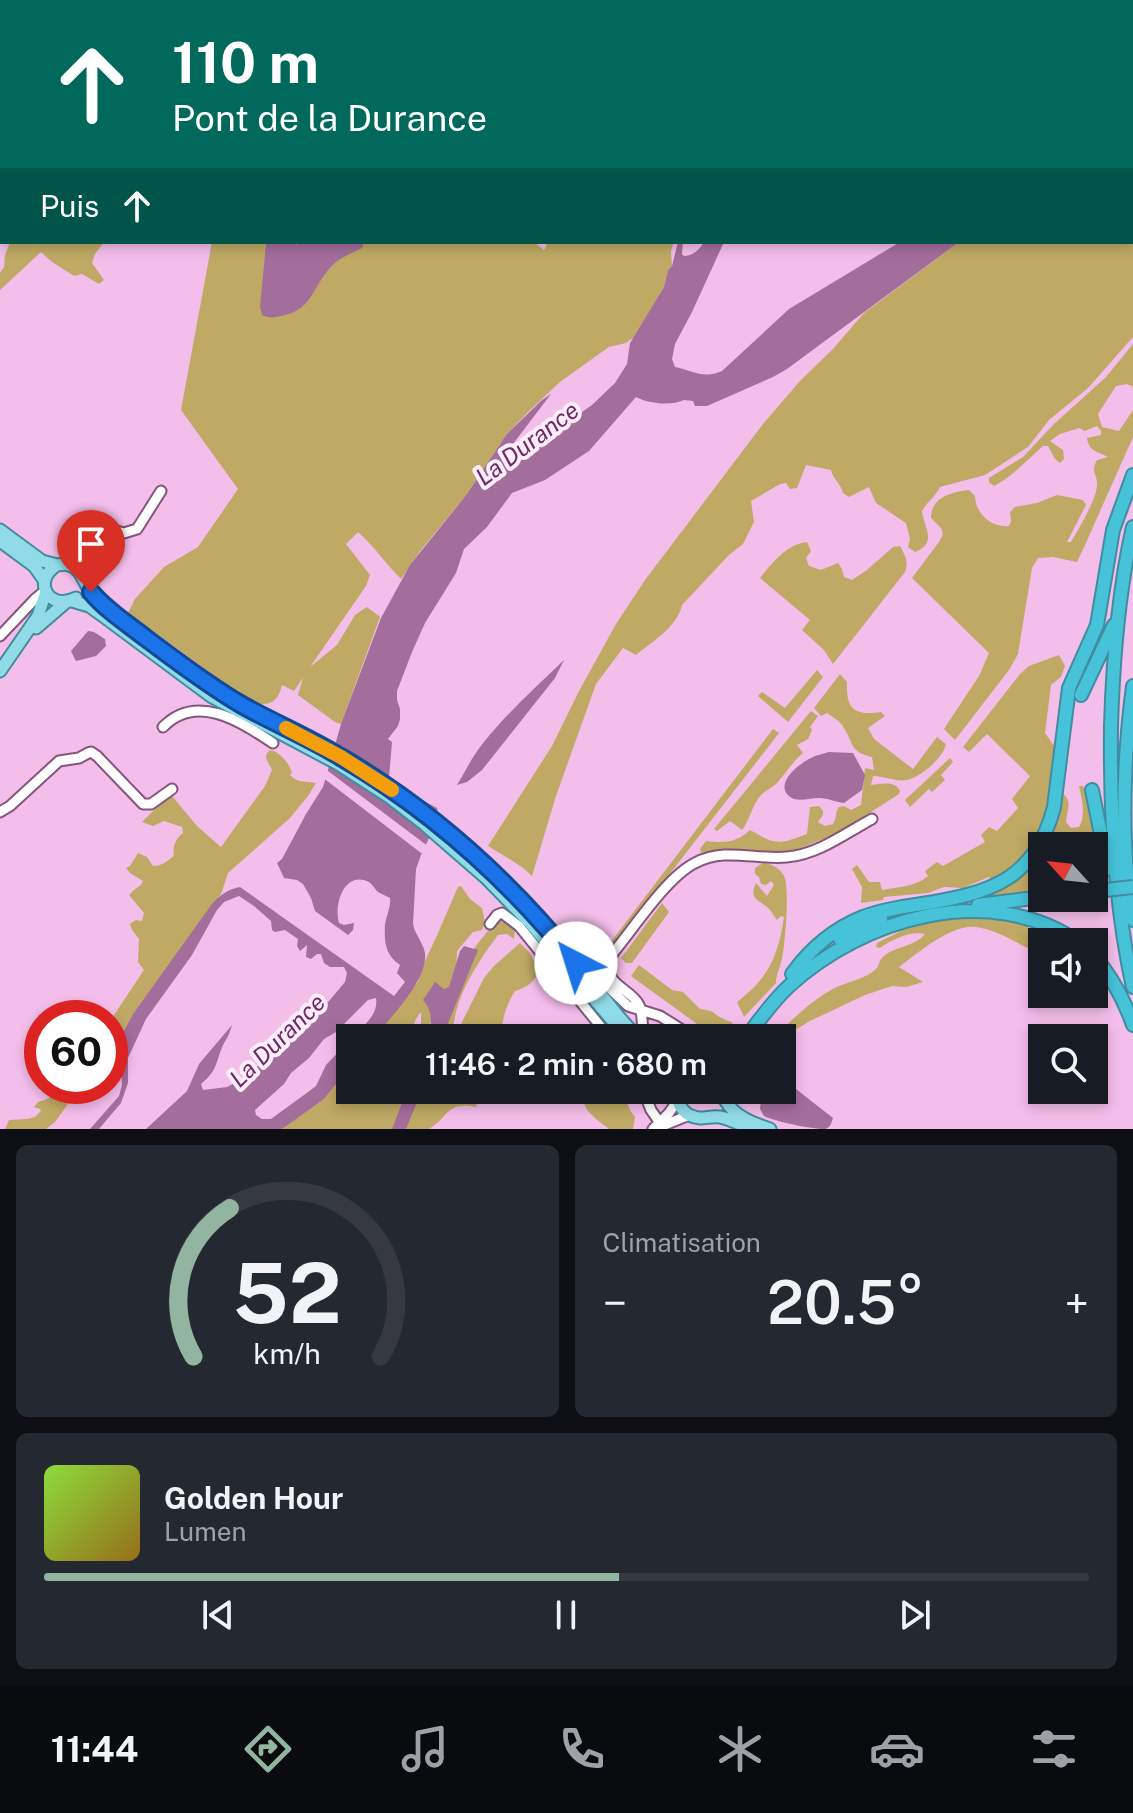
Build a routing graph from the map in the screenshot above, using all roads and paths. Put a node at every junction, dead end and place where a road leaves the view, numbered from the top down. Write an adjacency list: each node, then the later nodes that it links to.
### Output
1 (1133, 475): 33 (highway)
2 (161, 491): 6 (street)
3 (1133, 527): 11 (highway)
4 (0, 530): 7 (main road)
5 (0, 541): 9 (main road)
6 (84, 546): 7 (street); 8 (street)
7 (61, 564): 8 (main road); 9 (main road)
8 (82, 577): 10 (main road); 19 (main road)
9 (45, 588): 10 (main road); 12 (street); 13 (main road)
10 (69, 602): 13 (main road); 19 (main road)
11 (1117, 619): 16 (highway); 31 (highway)
12 (0, 636)
13 (20, 641): 14 (main road)
14 (0, 671)
15 (1133, 686): 28 (highway)
16 (1081, 695)
17 (163, 727): 18 (street)
18 (273, 743)
19 (310, 745): 25 (main road)
20 (172, 789): 22 (street)
21 (1092, 790): 31 (highway)
22 (0, 812)
23 (872, 819): 36 (street)
24 (1133, 887): 26 (highway, bridge)
25 (504, 889): 38 (main road); 39 (main road)
26 (1108, 890)
27 (1028, 899): 32 (highway)
28 (1133, 920)
29 (490, 924): 37 (street)
30 (1054, 928): 32 (highway)
31 (1127, 961): 35 (highway)
32 (810, 964): 33 (highway); 43 (highway)
33 (792, 974): 42 (highway)
34 (1108, 974): 44 (highway)
35 (1133, 987)
36 (641, 1011): 40 (street); 41 (street)
37 (599, 1024)
38 (616, 1024)
39 (629, 1024)
40 (641, 1024)
41 (673, 1024)
42 (751, 1024)
43 (757, 1024)
44 (1133, 1025)
45 (649, 1104): 52 (street)
46 (670, 1104): 52 (street)
47 (680, 1104): 50 (main road)
48 (722, 1104): 51 (main road)
49 (729, 1104): 54 (main road)
50 (689, 1115): 51 (main road); 52 (street)
51 (712, 1116): 53 (main road)
52 (657, 1127)
53 (751, 1129)
54 (770, 1129)

